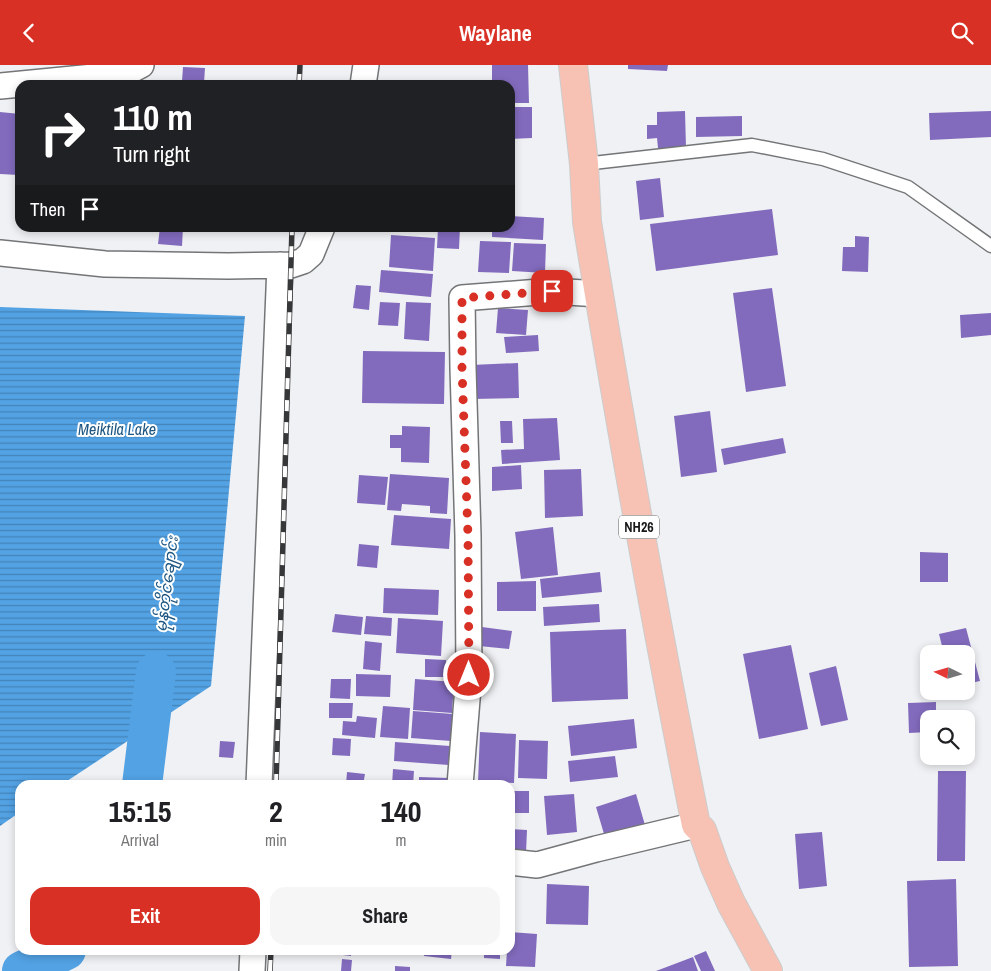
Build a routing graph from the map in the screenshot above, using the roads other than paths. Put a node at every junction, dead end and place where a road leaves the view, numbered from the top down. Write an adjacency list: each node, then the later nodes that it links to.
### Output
1 (141, 65): 4 (street)
2 (366, 65): 5 (street)
3 (573, 65): 8 (highway, NH26)
4 (62, 80)
5 (364, 80)
6 (15, 85): 7 (street)
7 (0, 86)
8 (584, 164): 10 (lane); 13 (highway, NH26)
9 (320, 232): 12 (street)
10 (991, 246)
11 (0, 253): 12 (street)
12 (280, 265): 14 (street)
13 (599, 294): 15 (street); 16 (highway, NH26)
14 (259, 780)
15 (460, 780)
16 (696, 825): 17 (street); 20 (highway, NH26)
17 (515, 863)
18 (253, 955): 19 (street)
19 (252, 971)
20 (768, 971)

